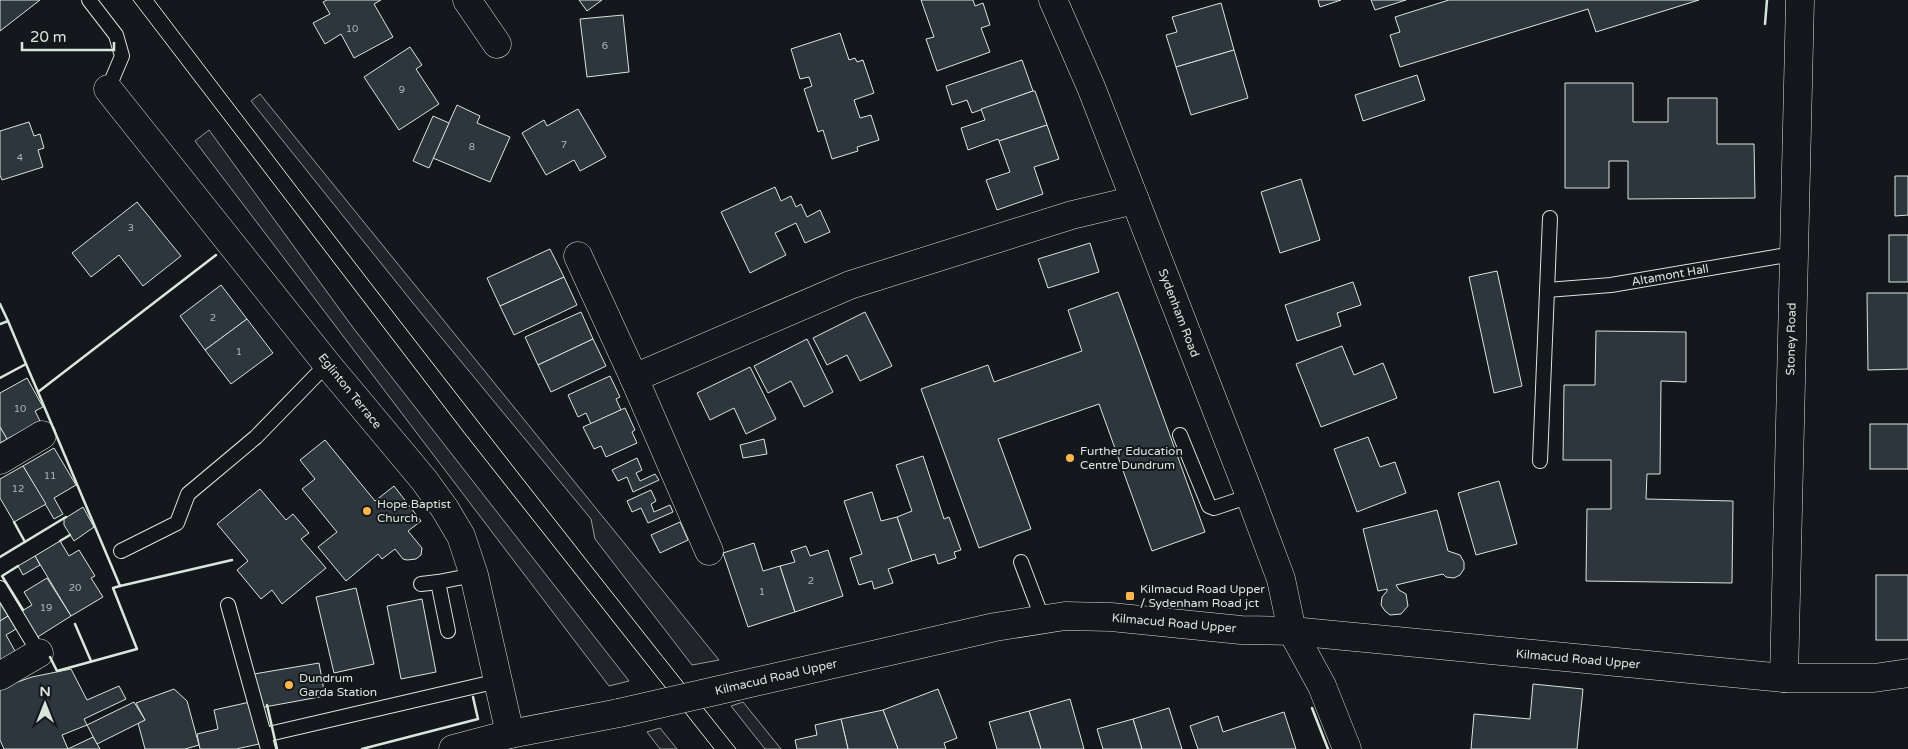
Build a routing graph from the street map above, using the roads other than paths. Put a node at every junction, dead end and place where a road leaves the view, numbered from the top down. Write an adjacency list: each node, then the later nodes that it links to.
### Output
1 (89, 0): 6 (lane)
2 (468, 0): 5 (street)
3 (1053, 0): 7 (street, Sydenham Road)
4 (1800, 0): 9 (street, Stoney Road)
5 (497, 44)
6 (108, 89): 12 (street, Eglinton Terrace)
7 (1135, 200): 13 (street); 18 (street, Sydenham Road)
8 (1550, 218): 11 (lane)
9 (1793, 254): 11 (lane, Altamont Hall); 33 (street, Stoney Road)
10 (578, 256): 13 (street)
11 (1547, 290): 17 (lane)
12 (328, 364): 19 (lane); 22 (street, Eglinton Terrace)
13 (634, 378): 20 (street)
14 (42, 435): 16 (street)
15 (1180, 435): 18 (lane)
16 (0, 460)
17 (1540, 461)
18 (1250, 496): 29 (street, Sydenham Road)
19 (121, 551)
20 (709, 551)
21 (1021, 562): 27 (lane)
22 (474, 575): 23 (lane); 34 (street, Eglinton Terrace)
23 (438, 582): 24 (lane); 28 (lane)
24 (421, 584)
25 (0, 588): 30 (lane)
26 (228, 605): 37 (lane)
27 (1043, 620): 29 (street, Kilmacud Road Upper); 36 (street, Kilmacud Road Upper, bridge)
28 (448, 631)
29 (1292, 631): 33 (street, Kilmacud Road Upper); 39 (street, Sydenham Road)
30 (39, 653): 32 (street)
31 (1908, 673): 33 (street, Kilmacud Road Upper)
32 (0, 676)
33 (1784, 678)
34 (498, 681): 35 (lane); 36 (street, Eglinton Terrace)
35 (273, 732)
36 (496, 741): 38 (street, Kilmacud Road Upper)
37 (268, 749)
38 (453, 749)
39 (1347, 749)

